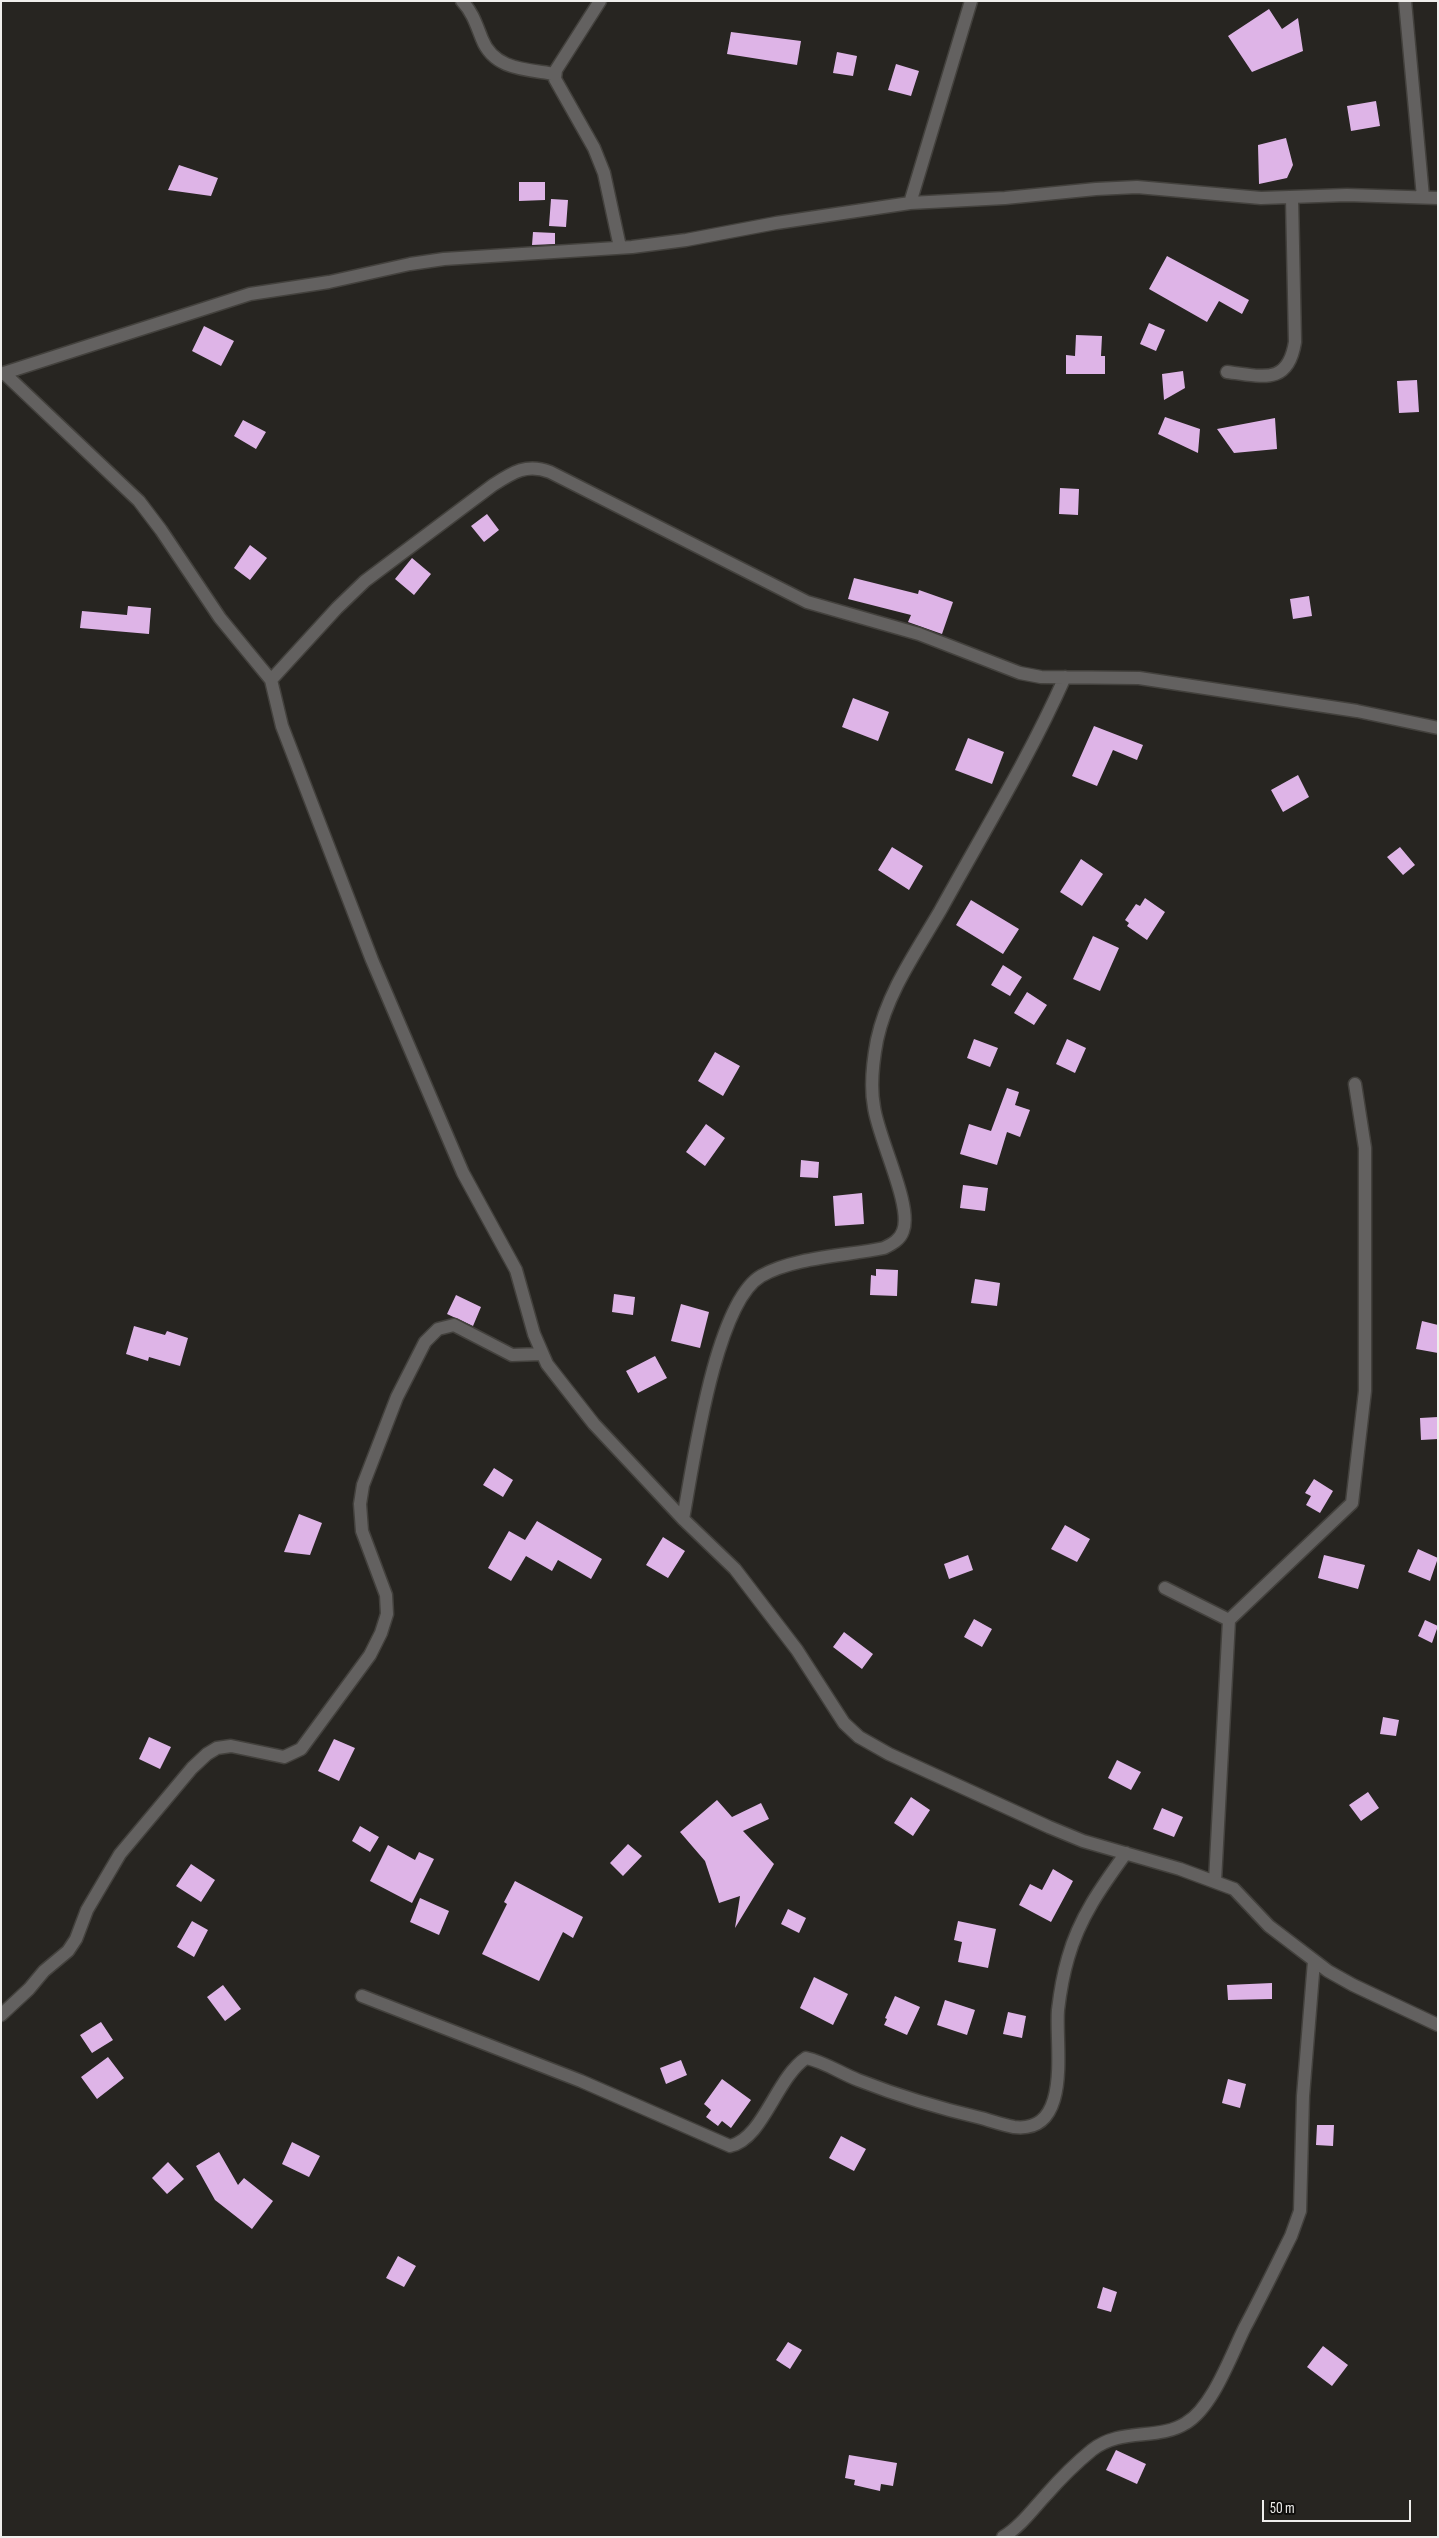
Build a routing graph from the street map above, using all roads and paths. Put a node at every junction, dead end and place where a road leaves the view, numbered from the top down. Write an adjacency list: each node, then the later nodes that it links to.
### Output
1 (462, 1): 5 (street)
2 (600, 1): 5 (street)
3 (970, 1): 9 (street)
4 (1405, 1): 6 (street)
5 (555, 74): 10 (street)
6 (1423, 197): 7 (street); 8 (street)
7 (1292, 198): 9 (street); 11 (street)
8 (1438, 198)
9 (910, 203): 10 (street)
10 (620, 247): 12 (street)
11 (1227, 372)
12 (3, 374): 14 (street)
13 (1065, 677): 14 (street); 15 (street); 18 (street)
14 (271, 680): 17 (street)
15 (1438, 728)
16 (1355, 1084): 20 (street)
17 (542, 1354): 18 (street); 25 (street)
18 (683, 1519): 21 (street)
19 (1164, 1588): 20 (street)
20 (1229, 1620): 22 (street)
21 (1126, 1853): 22 (street); 24 (street)
22 (1215, 1880): 23 (street)
23 (1314, 1961): 26 (street); 27 (street)
24 (362, 1996)
25 (1, 2014)
26 (1438, 2025)
27 (1003, 2537)

